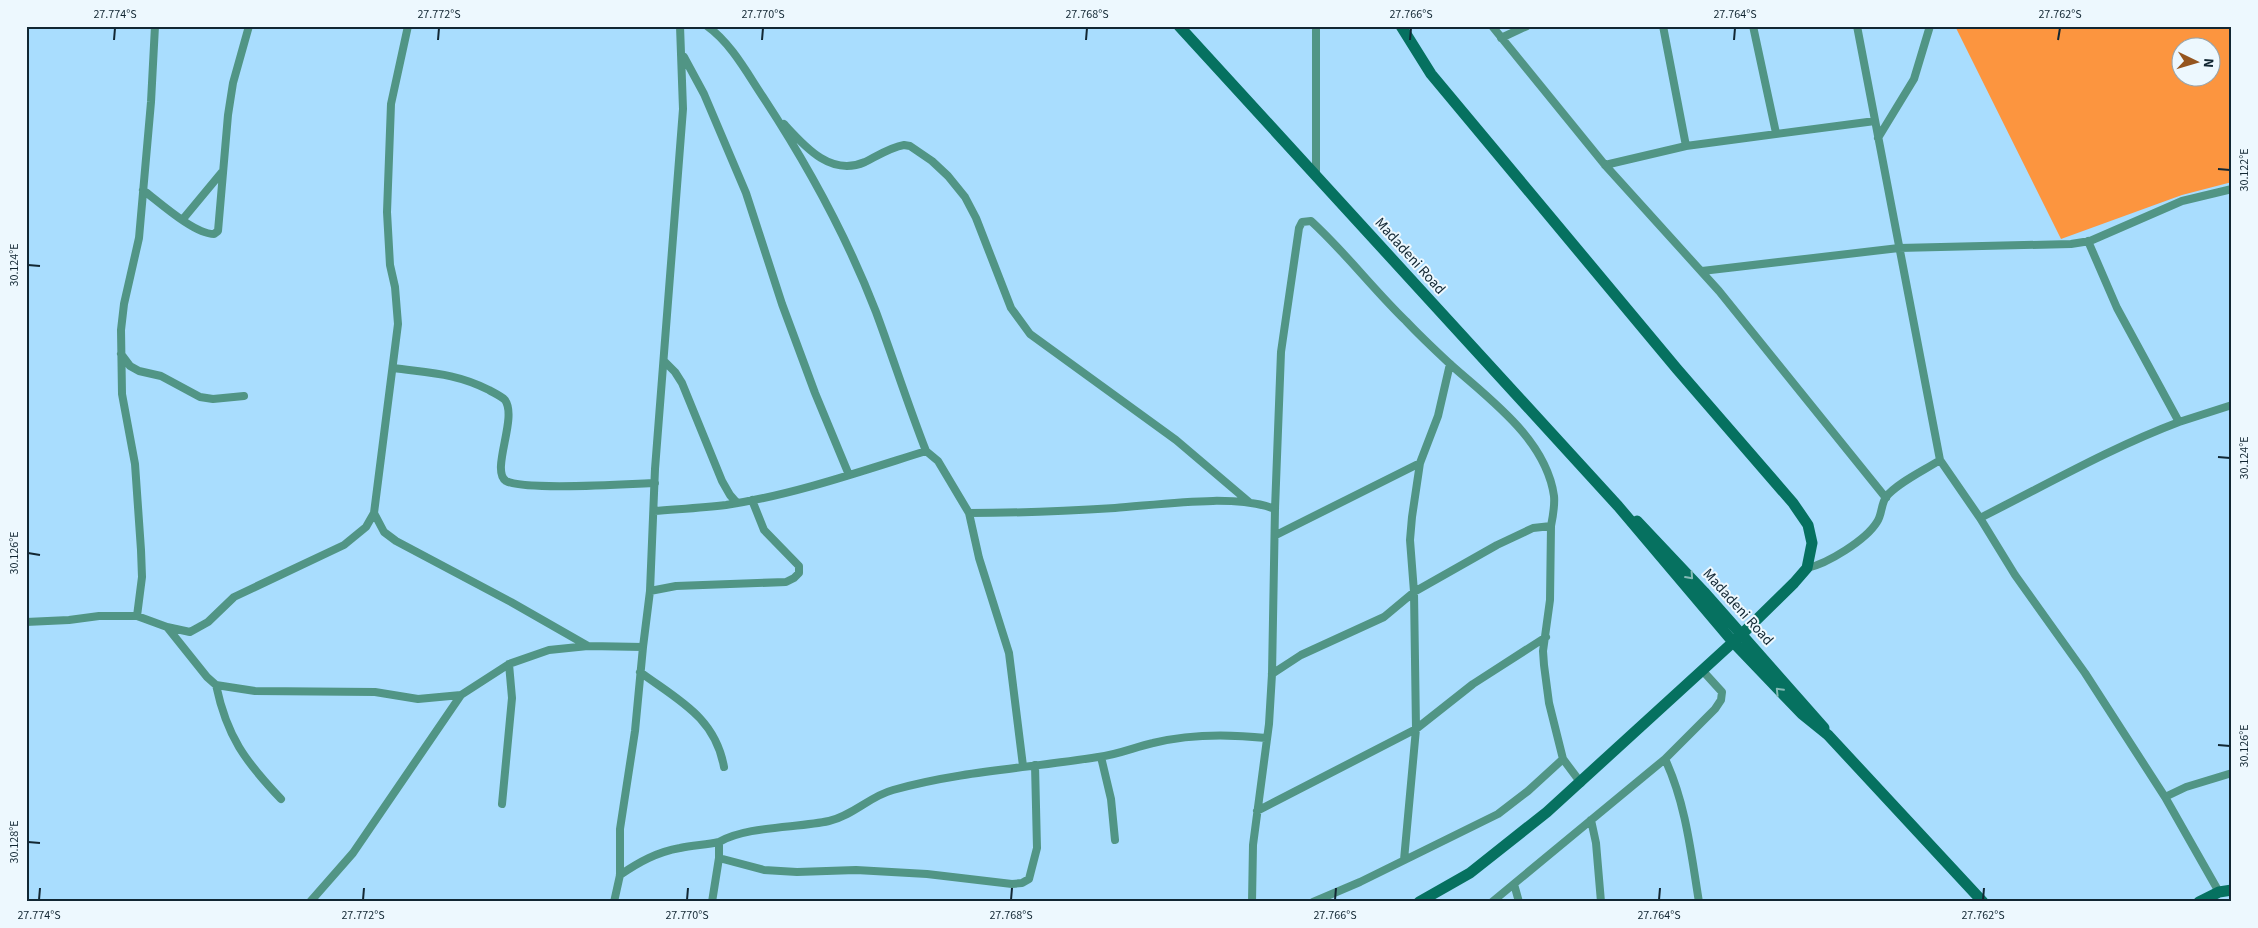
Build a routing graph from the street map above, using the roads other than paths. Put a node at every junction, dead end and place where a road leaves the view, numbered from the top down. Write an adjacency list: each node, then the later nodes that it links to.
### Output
1 (155, 26): 26 (street)
2 (249, 26): 23 (street)
3 (408, 26): 34 (street)
4 (680, 26): 16 (street)
5 (706, 26): 17 (street)
6 (1179, 26): 24 (street, Madadeni Road)
7 (1316, 26): 24 (street)
8 (1401, 26): 55 (street)
9 (1492, 26): 15 (street)
10 (1527, 26): 15 (street)
11 (1663, 26): 21 (street)
12 (1753, 26): 19 (street)
13 (1857, 26): 18 (street)
14 (1930, 26): 20 (street)
15 (1501, 38): 22 (street)
16 (682, 55): 32 (street); 41 (street)
17 (775, 116): 38 (street); 45 (street)
18 (1875, 121): 19 (street); 20 (street)
19 (1776, 133): 21 (street)
20 (1878, 138): 29 (street)
21 (1686, 146): 22 (street)
22 (1605, 164): 30 (street)
23 (222, 172): 27 (street); 27 (street)
24 (1316, 176): 47 (street, Madadeni Road)
25 (2232, 189): 28 (street)
26 (143, 190): 27 (street); 31 (street)
27 (183, 219)
28 (2088, 241): 29 (street); 37 (street)
29 (1899, 248): 30 (street); 39 (street)
30 (1702, 271): 43 (street)
31 (121, 354): 35 (street); 58 (street)
32 (664, 361): 42 (street); 46 (street)
33 (1450, 364): 40 (street); 48 (street); 53 (street)
34 (393, 368): 42 (street); 51 (street)
35 (244, 396)
36 (2232, 405): 37 (street)
37 (2179, 422): 52 (street)
38 (926, 451): 41 (street); 50 (street)
39 (1940, 460): 43 (street); 52 (street)
40 (1420, 463): 54 (street); 57 (street)
41 (849, 475): 44 (street)
42 (655, 483): 49 (street)
43 (1886, 498): 55 (street)
44 (752, 500): 46 (street); 56 (street)
45 (1249, 502): 48 (street); 50 (street)
46 (737, 503): 49 (street)
47 (1618, 506): 61 (street, Madadeni Road, one-way to 61); 63 (street, Madadeni Road)
48 (1274, 509): 54 (street)
49 (654, 510): 56 (street)
50 (969, 513): 79 (street)
51 (374, 514): 60 (street); 64 (street)
52 (1980, 518): 83 (street)
53 (1551, 526): 57 (street); 62 (street)
54 (1276, 535): 69 (street)
55 (1807, 568): 61 (street)
56 (650, 591): 65 (street)
57 (1414, 592): 69 (street); 72 (street)
58 (137, 616): 59 (street); 60 (street)
59 (26, 622)
60 (167, 627): 70 (street)
61 (1742, 634): 63 (street); 73 (street, Madadeni Road)
62 (1546, 637): 72 (street); 76 (street)
63 (1733, 642): 67 (street); 73 (street, Madadeni Road, one-way to 63)
64 (588, 646): 65 (street); 66 (street)
65 (643, 647): 68 (street)
66 (508, 664): 71 (street); 85 (street)
67 (1702, 670): 77 (street); 82 (street)
68 (640, 672): 80 (street); 92 (street)
69 (1272, 674): 74 (street)
70 (216, 685): 71 (street); 84 (street)
71 (461, 695): 96 (street)
72 (1416, 729): 86 (street); 91 (street)
73 (1828, 735): 106 (street, Madadeni Road)
74 (1266, 738): 75 (street); 86 (street)
75 (1101, 757): 78 (street); 88 (street)
76 (1564, 759): 82 (street); 91 (street)
77 (1664, 759): 87 (street); 105 (street)
78 (1035, 765): 79 (street); 90 (street)
79 (1023, 766): 89 (street)
80 (724, 767)
81 (2232, 773): 83 (street)
82 (1581, 783): 101 (street)
83 (2165, 797): 95 (street)
84 (281, 800)
85 (502, 804)
86 (1257, 811): 99 (street)
87 (1591, 820): 93 (street); 104 (street)
88 (1115, 840)
89 (719, 842): 90 (street); 92 (street)
90 (719, 858): 98 (street)
91 (1404, 860): 100 (street)
92 (620, 875): 97 (street)
93 (1514, 884): 102 (street); 103 (street)
94 (2232, 890): 95 (street)
95 (2219, 892): 107 (street)
96 (310, 902)
97 (614, 902)
98 (712, 902)
99 (1252, 902)
100 (1313, 902)
101 (1419, 902)
102 (1492, 902)
103 (1519, 902)
104 (1600, 902)
105 (1699, 902)
106 (1982, 902)
107 (2199, 902)

